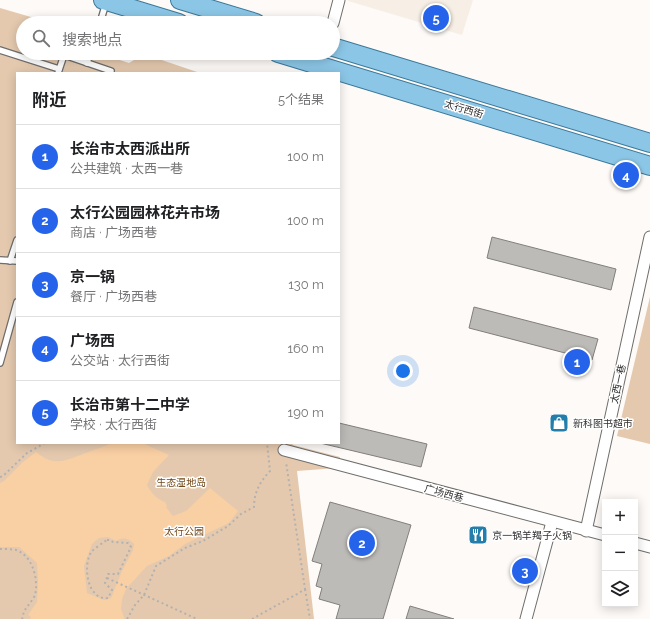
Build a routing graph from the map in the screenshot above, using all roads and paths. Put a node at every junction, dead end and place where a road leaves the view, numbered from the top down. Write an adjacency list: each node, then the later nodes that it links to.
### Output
1 (180, 0): 6 (main road)
2 (339, 0): 7 (street)
3 (105, 1): 4 (lane); 5 (main road)
4 (102, 16)
5 (155, 16)
6 (233, 16)
7 (335, 16)
8 (340, 48): 19 (main road)
9 (0, 50): 10 (lane)
10 (16, 56)
11 (28, 60): 17 (lane)
12 (62, 60): 17 (lane)
13 (78, 60): 16 (lane)
14 (88, 60): 16 (lane)
15 (301, 60): 20 (main road, 太行西街)
16 (87, 63): 18 (lane)
17 (59, 71)
18 (110, 72)
19 (650, 143)
20 (650, 166)
21 (650, 237): 33 (street, 太西一巷)
22 (16, 243): 24 (lane)
23 (0, 260): 24 (lane)
24 (10, 261): 25 (lane)
25 (16, 261)
26 (16, 306): 27 (lane)
27 (0, 363)
28 (43, 444): 31 (path)
29 (267, 444): 40 (path)
30 (284, 450): 32 (street, 广场西巷); 39 (path)
31 (0, 477)
32 (552, 522): 33 (street, 广场西巷); 46 (street)
33 (586, 531): 34 (street, 广场西巷)
34 (602, 535)
35 (638, 544): 36 (street)
36 (650, 547)
37 (0, 550): 41 (path)
38 (107, 579): 38 (path); 40 (path)
39 (305, 589): 44 (path); 45 (path)
40 (144, 595): 42 (path); 43 (path)
41 (22, 619)
42 (127, 619)
43 (197, 619)
44 (252, 619)
45 (310, 619)
46 (526, 619)

